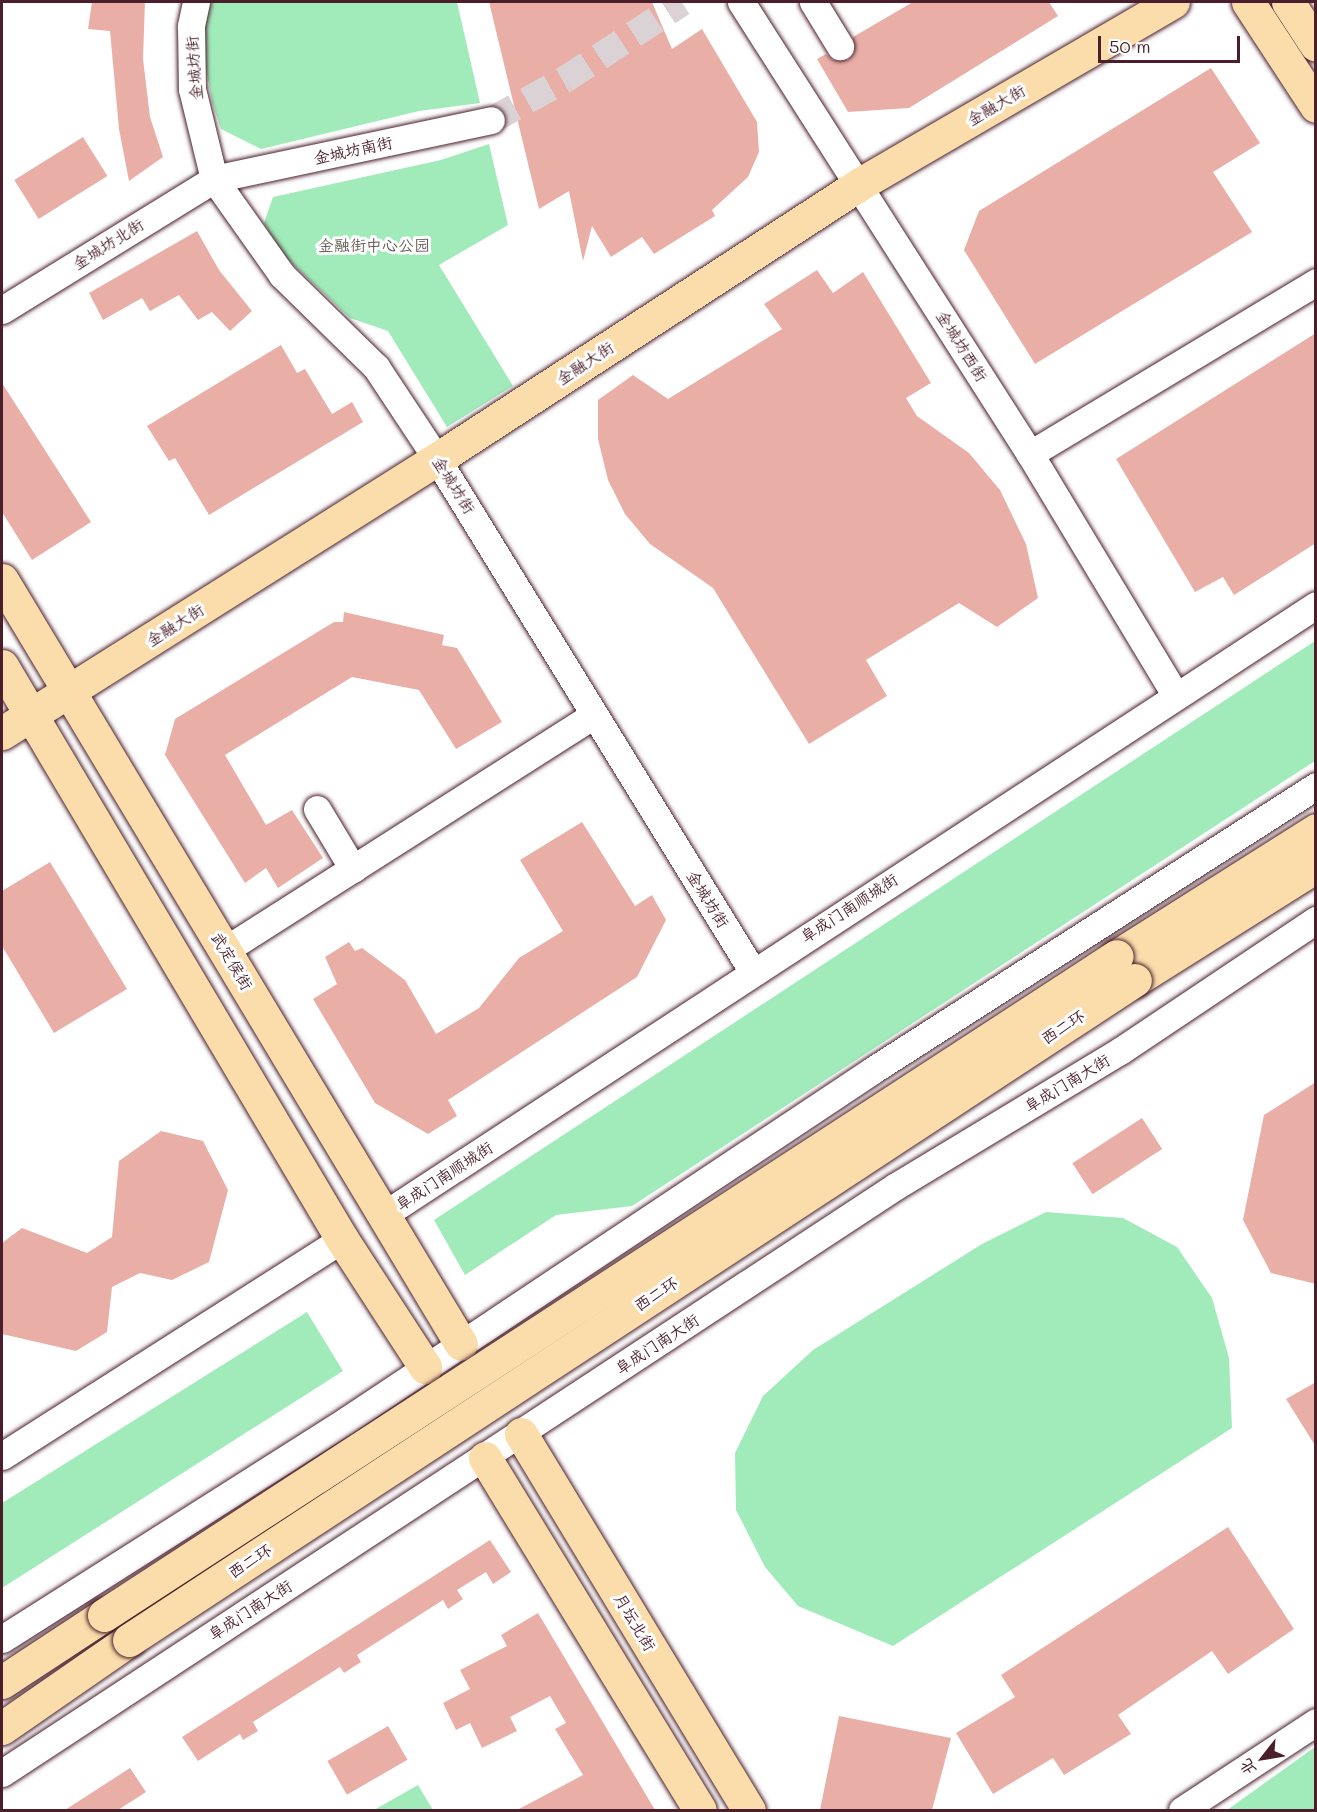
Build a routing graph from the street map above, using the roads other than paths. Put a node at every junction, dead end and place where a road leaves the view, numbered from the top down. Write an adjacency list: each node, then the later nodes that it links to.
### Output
1 (196, 2): 13 (street, 金城坊街)
2 (741, 2): 12 (street, 金城坊西街)
3 (813, 2): 9 (street)
4 (1145, 2): 12 (main road)
5 (1173, 2): 12 (main road, 金融大街)
6 (1248, 2): 10 (main road)
7 (1288, 2): 8 (main road)
8 (1316, 45)
9 (840, 46)
10 (1316, 106)
11 (491, 120): 13 (street, 金城坊南街)
12 (856, 178): 16 (street, 金城坊西街); 17 (main road, 金融大街)
13 (214, 179): 15 (street, 金城坊北街); 17 (street, 金城坊街)
14 (1316, 282): 16 (street)
15 (2, 310)
16 (1030, 454): 22 (street, 金城坊西街)
17 (437, 459): 21 (main road, 金融大街); 23 (street, 金城坊街)
18 (2, 580): 21 (main road, 武定侯街)
19 (1316, 605): 22 (street, 阜成门南顺城街)
20 (2, 666): 24 (main road)
21 (69, 693): 24 (main road, 金融大街); 32 (main road, 武定侯街)
22 (1175, 694): 33 (street, 阜成门南顺城街)
23 (594, 715): 30 (street); 33 (street, 金城坊街)
24 (31, 716): 25 (main road, 金融大街); 35 (main road)
25 (2, 733)
26 (1316, 786): 36 (street)
27 (317, 809): 30 (street)
28 (1316, 830): 44 (main road, 西二环, bridge)
29 (1316, 866): 46 (main road, 西二环, bridge)
30 (353, 869): 32 (street)
31 (1316, 920): 39 (street, 阜成门南大街)
32 (225, 950): 34 (main road, 武定侯街)
33 (753, 972): 34 (street, 阜成门南顺城街)
34 (385, 1214): 36 (main road, 武定侯街)
35 (342, 1239): 37 (main road); 40 (street)
36 (461, 1344): 37 (street); 39 (street)
37 (425, 1367): 38 (street); 41 (street)
38 (347, 1420): 42 (street); 43 (street)
39 (521, 1434): 41 (street, 阜成门南大街); 49 (main road, 月坛北街)
40 (2, 1456)
41 (485, 1458): 42 (street, 阜成门南大街); 48 (main road)
42 (405, 1508): 47 (street, 阜成门南大街)
43 (2, 1639)
44 (2, 1683)
45 (1316, 1722): 50 (street)
46 (2, 1728)
47 (2, 1773)
48 (700, 1810)
49 (749, 1810)
50 (1182, 1810)

